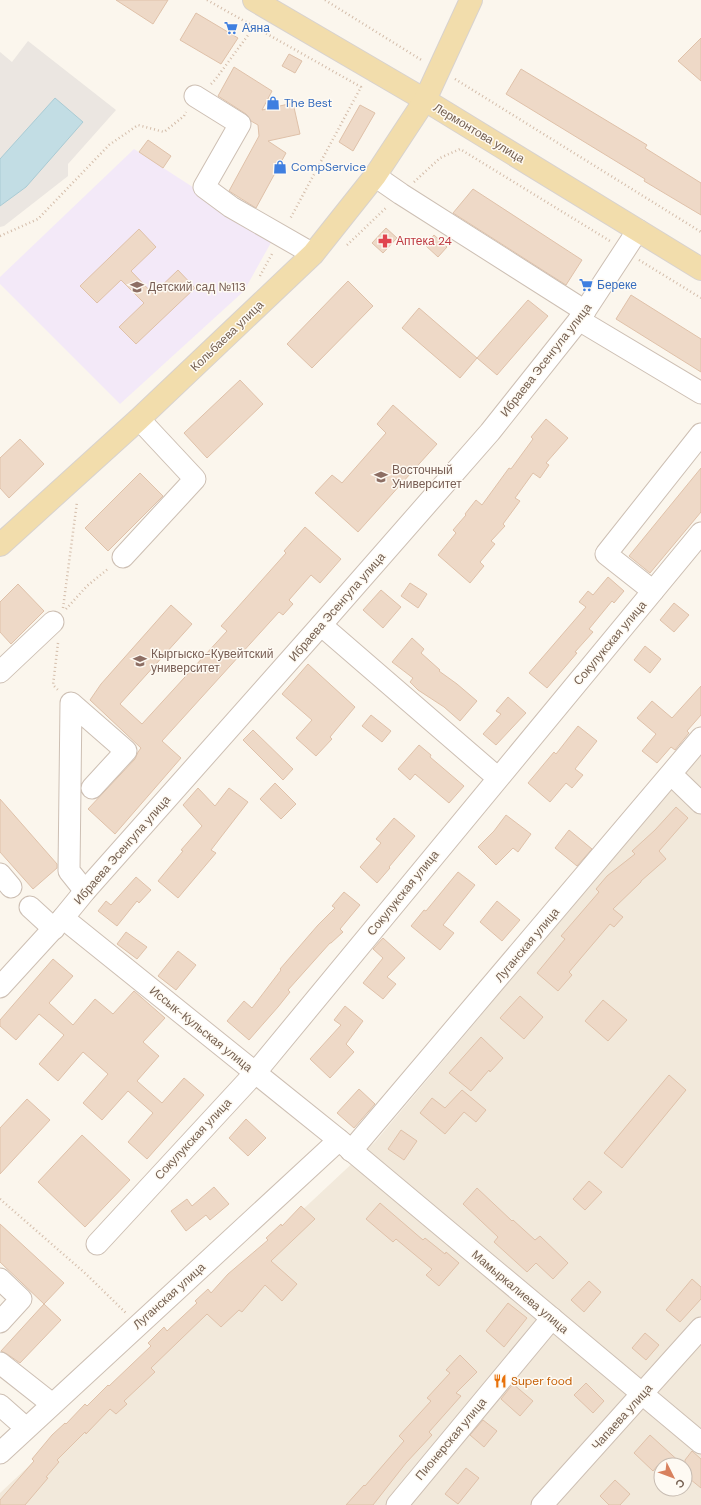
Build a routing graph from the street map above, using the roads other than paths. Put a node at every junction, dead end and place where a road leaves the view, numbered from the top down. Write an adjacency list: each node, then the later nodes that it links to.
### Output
1 (254, 0): 4 (main road, Лермонтова улица)
2 (471, 0): 4 (main road, Кольбаева улица)
3 (195, 96): 7 (street)
4 (425, 100): 5 (main road, Кольбаева улица); 6 (main road, Лермонтова улица)
5 (375, 176): 7 (main road, Кольбаева улица); 9 (street)
6 (638, 230): 8 (main road, Лермонтова улица); 9 (street, Ибраева Эсенгула улица)
7 (313, 254): 11 (main road, Кольбаева улица)
8 (701, 269)
9 (582, 316): 10 (street); 17 (street, Ибраева Эсенгула улица)
10 (701, 393)
11 (140, 419): 14 (main road, Кольбаева улица); 15 (street)
12 (701, 434): 16 (street)
13 (701, 533): 16 (street, Сокулукская улица)
14 (0, 545)
15 (122, 557)
16 (653, 591): 21 (street, Сокулукская улица)
17 (321, 625): 21 (street); 25 (street, Ибраева Эсенгула улица)
18 (56, 630): 19 (street)
19 (0, 672)
20 (701, 738): 22 (street, Луганская улица)
21 (498, 778): 29 (street, Сокулукская улица)
22 (678, 781): 24 (street); 30 (street, Луганская улица)
23 (92, 788): 25 (street)
24 (701, 803)
25 (85, 891): 27 (street, Ибраева Эсенгула улица)
26 (30, 908): 27 (street, Иссык-Кульская улица)
27 (59, 924): 28 (street, Ибраева Эсенгула улица); 29 (street, Иссык-Кульская улица)
28 (0, 987)
29 (255, 1073): 30 (street, Иссык-Кульская улица); 31 (street, Сокулукская улица)
30 (345, 1146): 33 (street, Мамыркалиева улица); 38 (street, Луганская улица)
31 (97, 1244)
32 (0, 1279): 34 (street)
33 (552, 1318): 37 (street, Мамыркалиева улица); 43 (street, Пионерская улица)
34 (0, 1322)
35 (701, 1328): 37 (street, Чапаева улица)
36 (0, 1363): 38 (street)
37 (642, 1393): 41 (street, Мамыркалиева улица); 44 (street, Чапаева улица)
38 (52, 1404): 40 (street, Луганская улица)
39 (0, 1405): 40 (street)
40 (26, 1428): 42 (street, Луганская улица)
41 (701, 1443)
42 (0, 1453)
43 (397, 1505)
44 (542, 1505)

